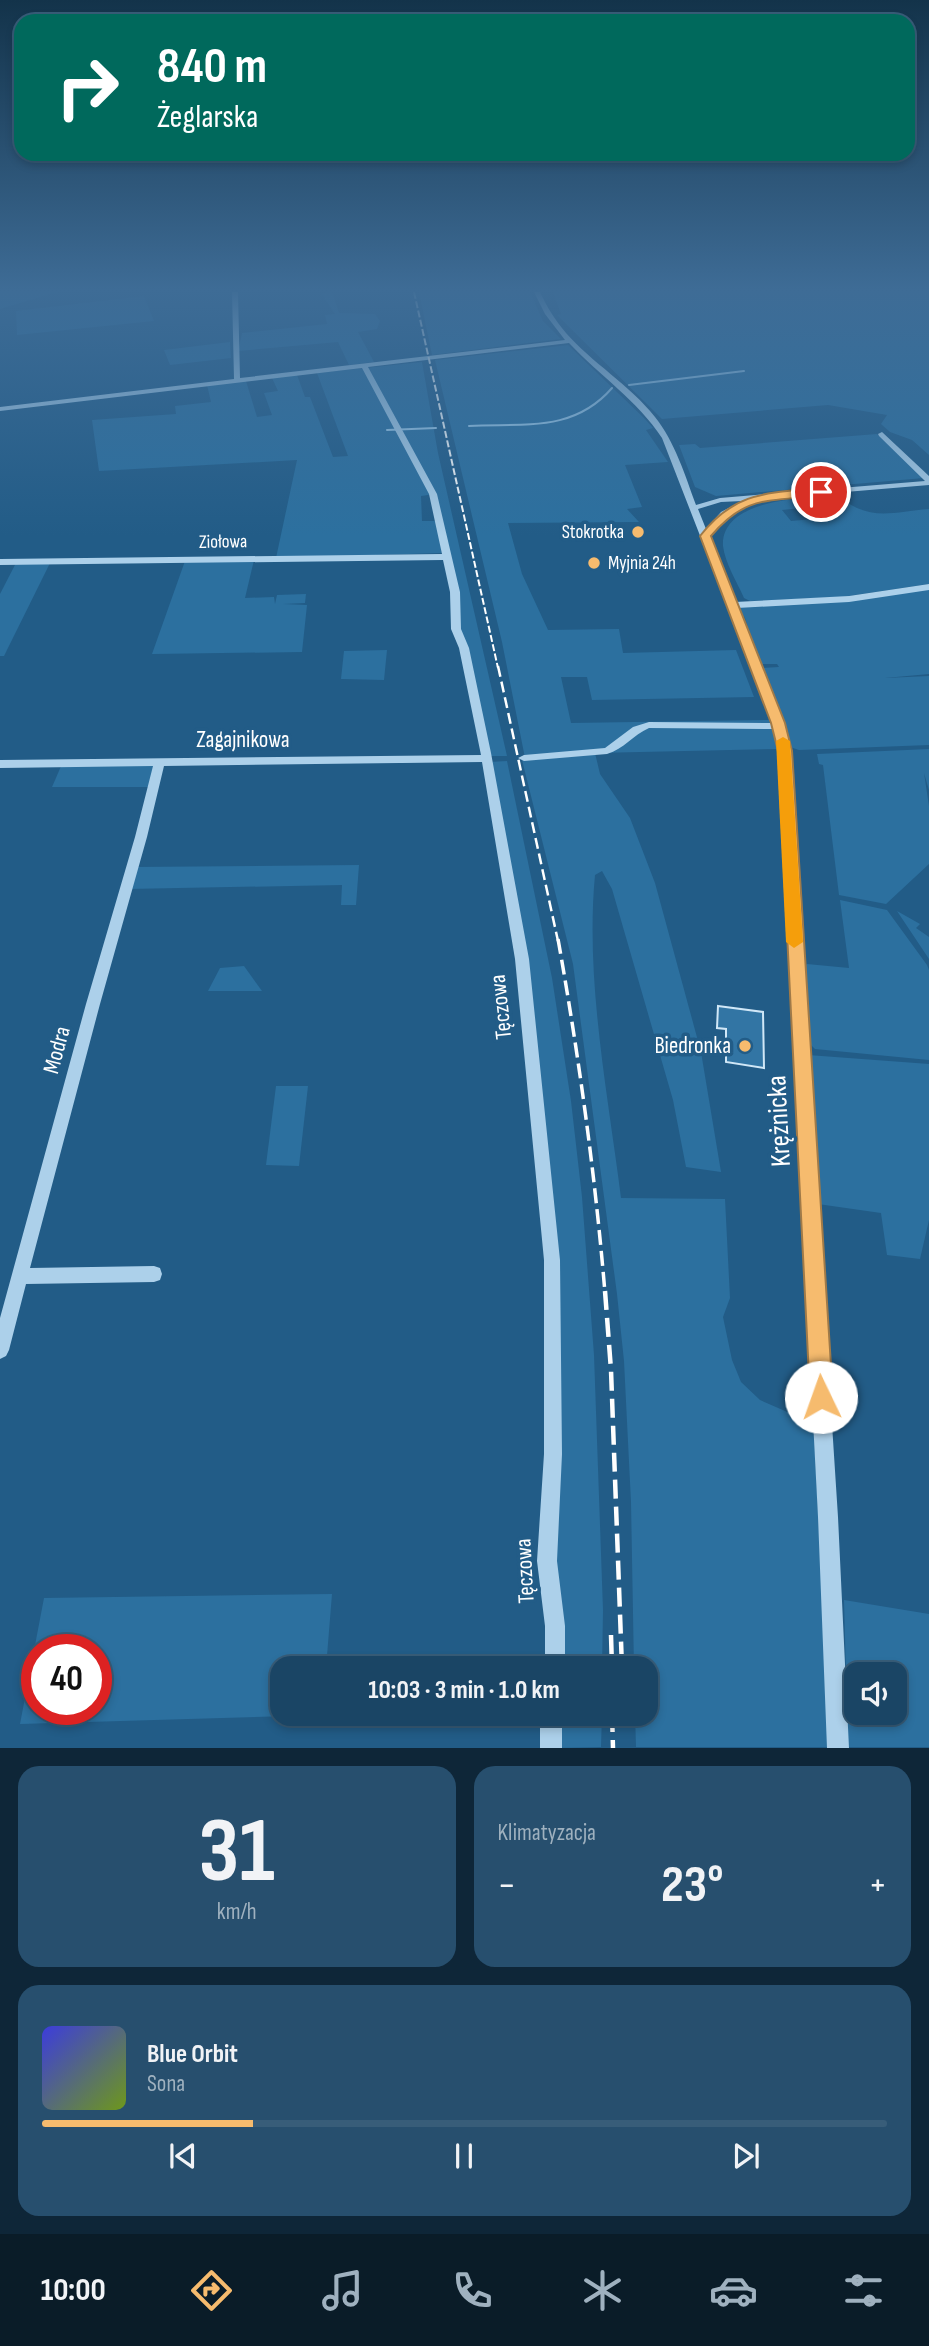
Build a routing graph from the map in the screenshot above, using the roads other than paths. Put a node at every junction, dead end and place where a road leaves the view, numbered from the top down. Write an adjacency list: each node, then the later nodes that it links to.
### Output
1 (237, 374): 5 (street)
2 (295, 374): 5 (street)
3 (368, 374): 15 (street, Tęczowa)
4 (606, 374): 9 (street)
5 (237, 380): 6 (street)
6 (0, 409)
7 (881, 434): 8 (street)
8 (929, 481): 10 (street)
9 (688, 492): 11 (street); 13 (street, Krężnicka)
10 (770, 496): 11 (street); 12 (street)
11 (720, 500): 13 (street)
12 (734, 507): 13 (street); 14 (street)
13 (694, 508): 14 (street, Krężnicka)
14 (705, 536): 18 (street, Krężnicka)
15 (446, 557): 16 (street, Ziołowa); 20 (street, Tęczowa)
16 (0, 562)
17 (929, 587): 18 (street)
18 (732, 605): 19 (street, Krężnicka)
19 (779, 726): 21 (street); 30 (street, Krężnicka)
20 (486, 758): 22 (street, Zagajnikowa); 27 (street, Tęczowa)
21 (524, 758)
22 (159, 762): 23 (street, Zagajnikowa); 25 (street, Modra)
23 (0, 764)
24 (154, 1274): 25 (street)
25 (21, 1276): 26 (street, Modra)
26 (0, 1350)
27 (555, 1656)
28 (551, 1726): 29 (street)
29 (551, 1748)
30 (838, 1748)

